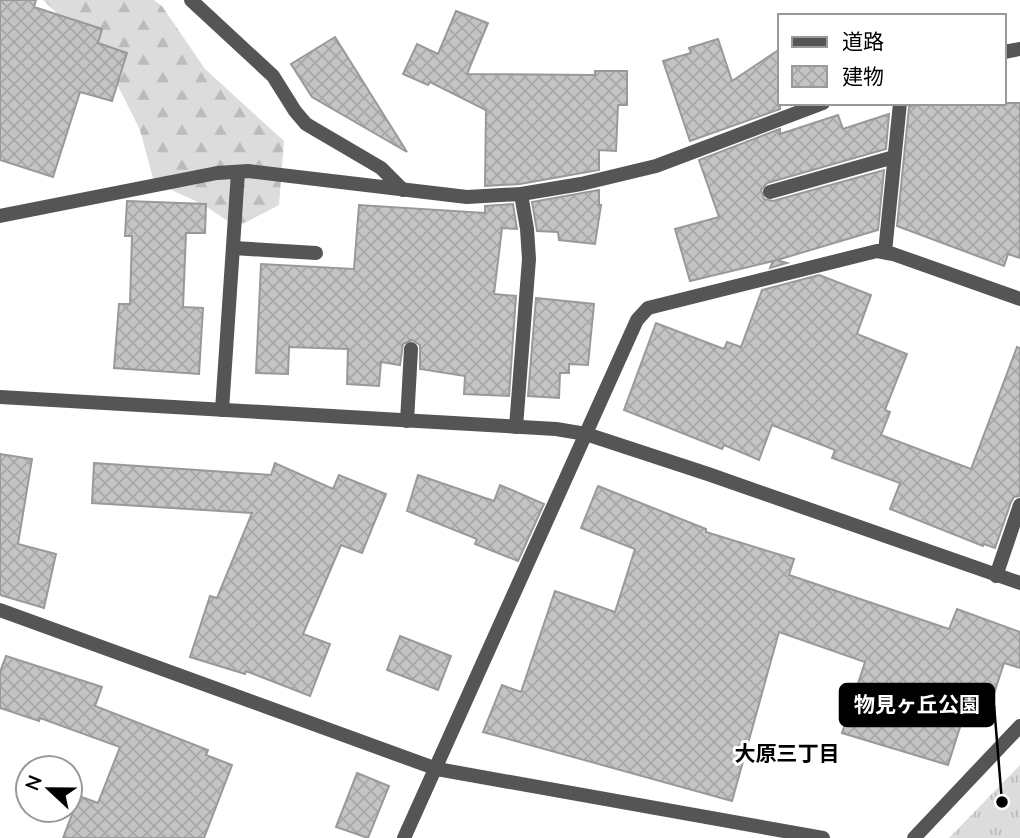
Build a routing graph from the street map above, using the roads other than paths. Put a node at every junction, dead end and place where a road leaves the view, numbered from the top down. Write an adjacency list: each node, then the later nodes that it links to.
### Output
1 (191, 0): 6 (street)
2 (818, 105): 8 (street)
3 (900, 105): 4 (street)
4 (894, 157): 7 (street); 11 (street)
5 (238, 172): 6 (street); 9 (street); 10 (street)
6 (404, 190): 8 (street)
7 (770, 191)
8 (521, 194): 18 (street)
9 (0, 216)
10 (233, 248): 12 (street); 16 (street)
11 (885, 252): 13 (street); 19 (street)
12 (316, 253)
13 (1020, 299)
14 (411, 349): 17 (street)
15 (0, 397): 16 (street)
16 (222, 410): 17 (street)
17 (407, 421): 18 (street)
18 (516, 427): 19 (street)
19 (586, 435): 21 (street); 25 (street)
20 (1020, 505): 21 (street)
21 (996, 576): 22 (street)
22 (1020, 583)
23 (0, 610): 25 (street)
24 (1020, 726): 28 (street)
25 (437, 769): 26 (street); 27 (street)
26 (404, 838)
27 (822, 838)
28 (914, 838)

